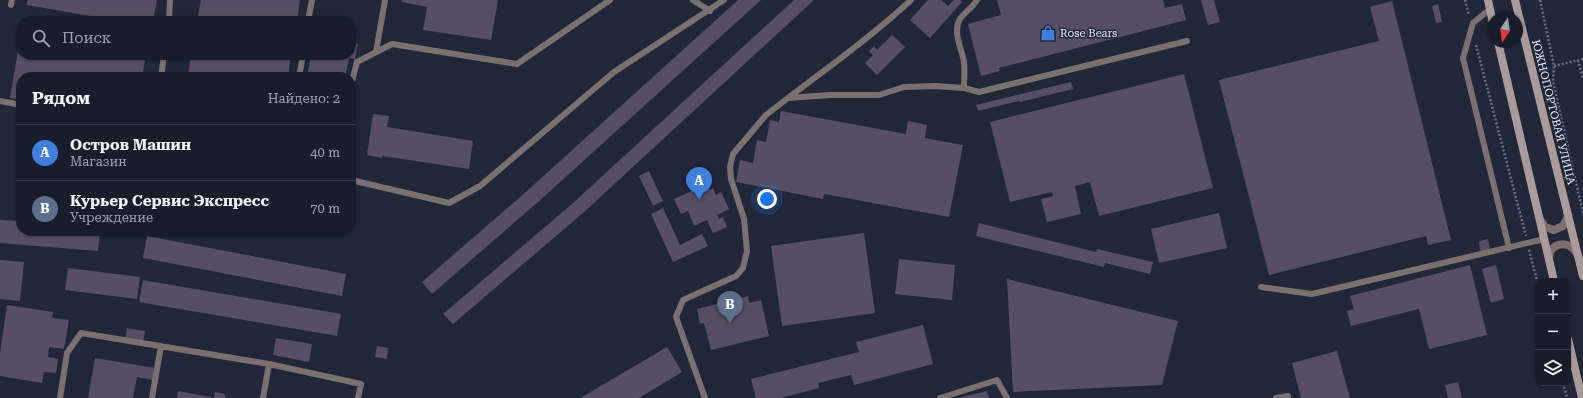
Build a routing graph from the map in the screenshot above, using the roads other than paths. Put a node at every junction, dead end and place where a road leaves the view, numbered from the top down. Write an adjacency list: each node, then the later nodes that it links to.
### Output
1 (170, 0): 14 (lane)
2 (312, 0): 15 (lane)
3 (385, 0): 18 (lane)
4 (610, 0): 18 (lane)
5 (693, 0): 12 (lane)
6 (724, 0): 12 (lane)
7 (911, 0): 25 (lane)
8 (977, 0): 24 (lane)
9 (1488, 0): 11 (main road)
10 (1515, 0): 29 (main road, ЮЖНОПОРТОВАЯ УЛИЦА)
11 (1490, 9): 13 (main road); 32 (lane)
12 (710, 11): 28 (lane)
13 (1491, 12)
14 (169, 16)
15 (309, 16)
16 (1187, 41): 24 (lane)
17 (1499, 48): 30 (main road)
18 (376, 52): 23 (lane)
19 (163, 60): 21 (lane)
20 (302, 60): 22 (lane)
21 (162, 72)
22 (300, 72)
23 (354, 72)
24 (964, 88): 25 (lane)
25 (788, 98): 45 (lane)
26 (0, 101): 27 (lane)
27 (16, 104)
28 (356, 181)
29 (1567, 212): 30 (street); 33 (main road, ЮЖНОПОРТОВАЯ УЛИЦА)
30 (1539, 219): 31 (main road)
31 (1544, 239): 32 (lane); 34 (main road)
32 (1509, 248): 37 (lane)
33 (1577, 255): 34 (street); 35 (main road, ЮЖНОПОРТОВАЯ УЛИЦА)
34 (1549, 261): 36 (main road)
35 (1583, 276)
36 (1553, 278)
37 (1261, 287)
38 (161, 346): 40 (lane); 41 (lane); 42 (lane)
39 (1571, 350): 50 (main road)
40 (269, 364): 43 (lane); 44 (lane)
41 (60, 398)
42 (152, 398)
43 (263, 398)
44 (358, 398)
45 (705, 398)
46 (940, 398): 47 (lane)
47 (1007, 398)
48 (1276, 398): 49 (lane)
49 (1288, 398)
50 (1582, 398)

